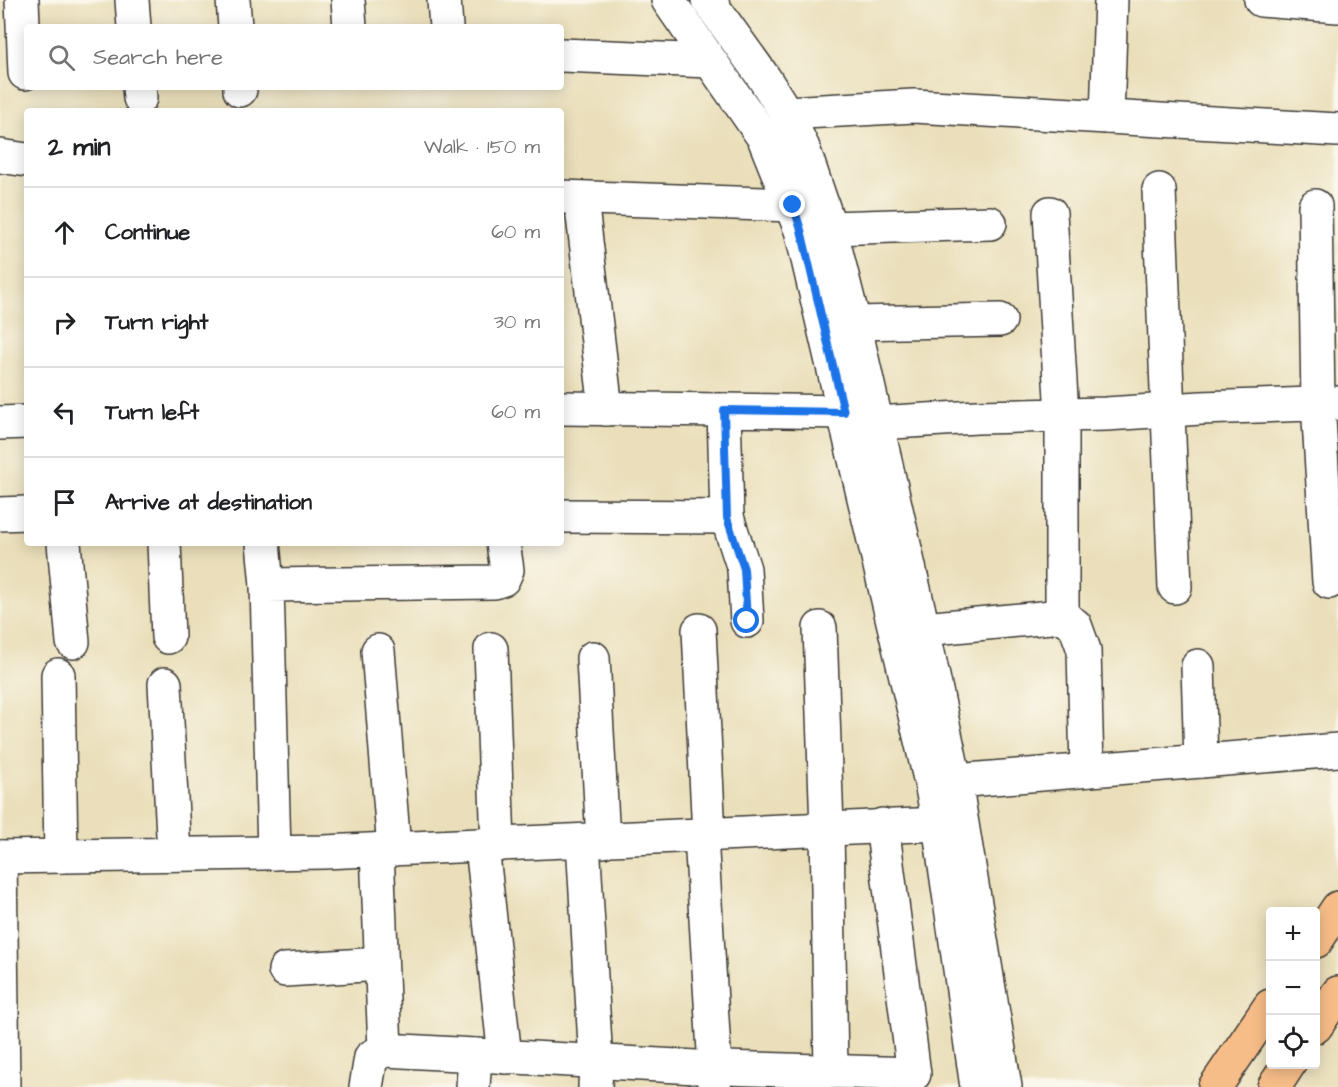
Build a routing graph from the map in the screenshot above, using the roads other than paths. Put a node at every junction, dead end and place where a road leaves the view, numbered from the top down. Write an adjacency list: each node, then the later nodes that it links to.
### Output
1 (22, 0): 15 (street)
2 (132, 0): 11 (street)
3 (233, 0): 12 (street)
4 (348, 0): 13 (street)
5 (444, 0): 14 (street)
6 (668, 0): 17 (street)
7 (708, 0): 18 (street)
8 (1111, 0): 19 (street)
9 (1261, 0): 10 (street)
10 (1338, 6)
11 (134, 24)
12 (235, 24)
13 (350, 24)
14 (446, 24)
15 (24, 49)
16 (564, 55): 17 (street)
17 (710, 61): 25 (street)
18 (786, 113): 19 (street); 29 (street)
19 (1107, 117): 20 (street)
20 (1338, 130)
21 (0, 156): 22 (street)
22 (24, 160)
23 (1159, 190): 36 (street)
24 (571, 198): 25 (street); 34 (street)
25 (793, 205): 37 (street)
26 (1315, 206): 32 (street)
27 (1050, 213): 38 (street)
28 (990, 224): 29 (street)
29 (830, 228): 31 (street)
30 (1000, 320): 31 (street)
31 (854, 323): 41 (street)
32 (1328, 403): 36 (street); 50 (street)
33 (564, 408): 34 (street)
34 (606, 409): 35 (street)
35 (724, 410): 37 (street); 45 (street)
36 (1168, 410): 38 (street); 52 (street)
37 (844, 412): 70 (street)
38 (1062, 415): 41 (street); 53 (street)
39 (24, 422): 40 (street)
40 (0, 423)
41 (876, 423): 56 (street)
42 (24, 513): 43 (street)
43 (0, 514)
44 (564, 516): 45 (street)
45 (727, 518): 54 (street)
46 (64, 546): 59 (street)
47 (164, 546): 58 (street)
48 (263, 546): 51 (street)
49 (503, 546): 51 (street)
50 (1329, 582)
51 (267, 585): 77 (street)
52 (1175, 587)
53 (1062, 616): 56 (street); 68 (street)
54 (747, 621)
55 (820, 628): 72 (street)
56 (923, 629): 69 (street)
57 (699, 630): 73 (street)
58 (168, 637)
59 (73, 642)
60 (491, 649): 75 (street)
61 (378, 651): 76 (street)
62 (593, 658): 74 (street)
63 (1198, 666): 67 (street)
64 (58, 675): 79 (street)
65 (165, 684): 78 (street)
66 (1338, 750): 67 (street)
67 (1201, 761): 68 (street)
68 (1087, 770): 69 (street)
69 (955, 781): 97 (street)
70 (939, 824): 71 (street); 96 (street)
71 (882, 825): 72 (street); 91 (street)
72 (827, 828): 73 (street); 91 (street)
73 (705, 835): 74 (street); 93 (street)
74 (593, 841): 75 (street); 92 (street)
75 (490, 845): 76 (street); 89 (street)
76 (386, 850): 77 (street); 83 (street)
77 (274, 853): 78 (street)
78 (174, 854): 79 (street)
79 (61, 856): 80 (street)
80 (0, 857): 94 (street)
81 (1338, 908): 82 (main road)
82 (1320, 935)
83 (381, 964): 84 (street); 88 (street)
84 (285, 970)
85 (1338, 993): 87 (main road)
86 (1266, 1012): 98 (main road)
87 (1320, 1020)
88 (385, 1050): 89 (street); 95 (street)
89 (484, 1066): 92 (street)
90 (1286, 1069): 99 (main road)
91 (831, 1072): 93 (street)
92 (595, 1075): 93 (street)
93 (715, 1077)
94 (3, 1087)
95 (366, 1087)
96 (977, 1087)
97 (1005, 1087)
98 (1215, 1087)
99 (1274, 1087)

